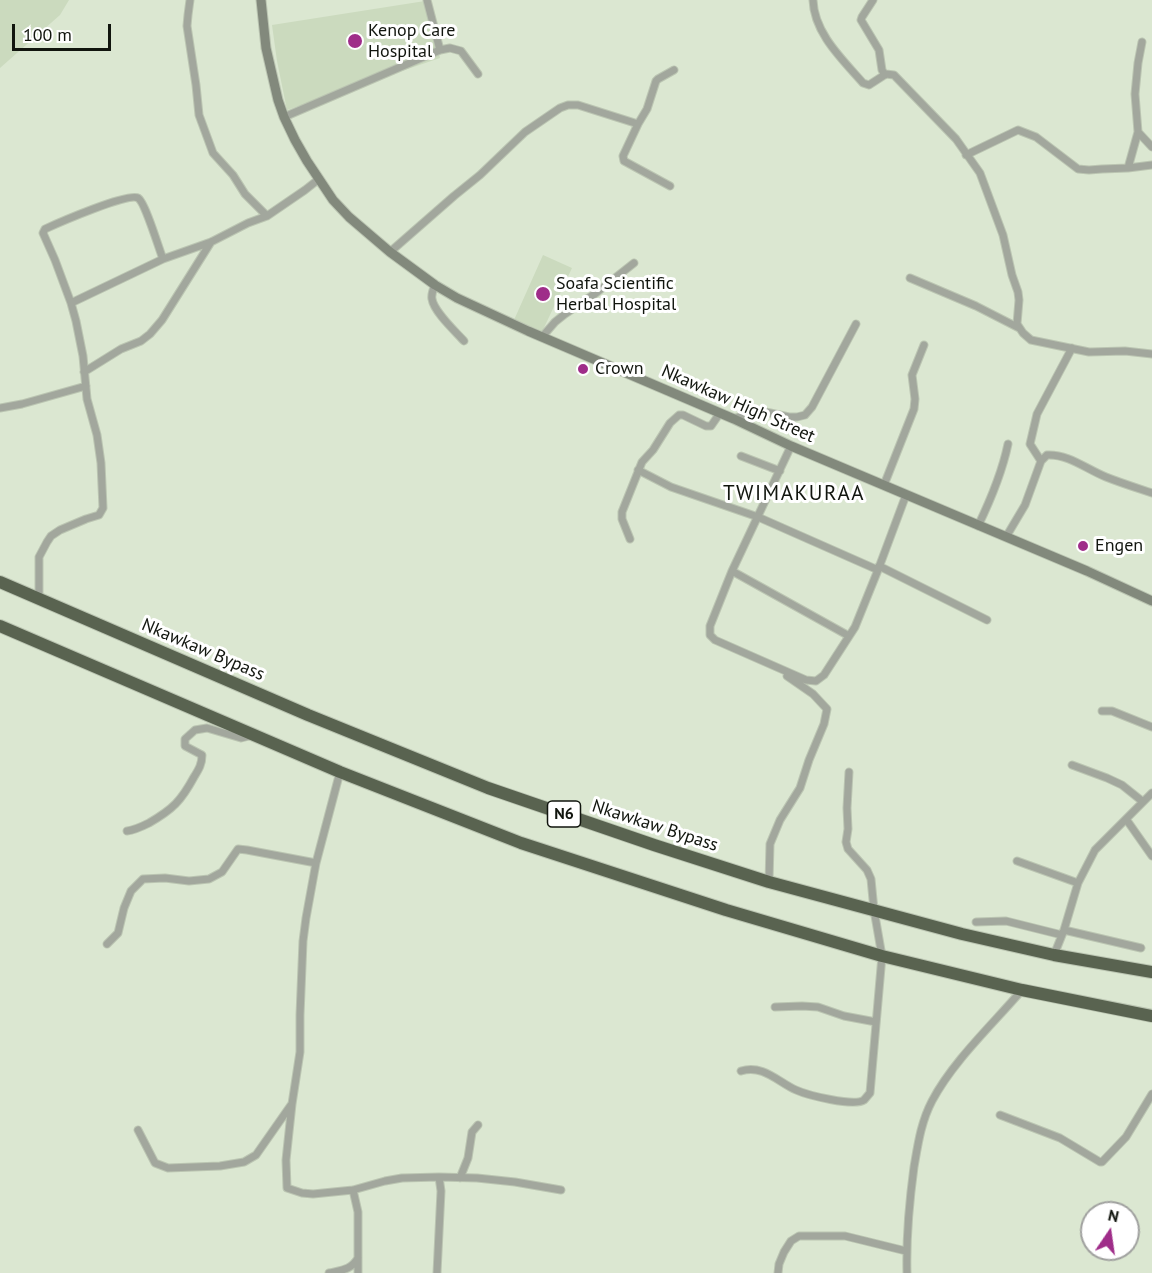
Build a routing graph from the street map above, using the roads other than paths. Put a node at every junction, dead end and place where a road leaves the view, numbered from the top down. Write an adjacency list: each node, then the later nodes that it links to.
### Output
1 (190, 0): 20 (street)
2 (261, 0): 11 (main road, Nkawkaw High Street)
3 (427, 0): 7 (street)
4 (813, 0): 10 (street)
5 (873, 0): 10 (street)
6 (1142, 42): 13 (street)
7 (440, 50): 9 (street); 11 (street)
8 (674, 70): 12 (street)
9 (478, 74)
10 (885, 75): 15 (street)
11 (284, 117): 18 (main road, Nkawkaw High Street)
12 (638, 124): 19 (street); 22 (street)
13 (1138, 132): 14 (street); 17 (street)
14 (1152, 147)
15 (966, 155): 17 (street); 29 (street)
16 (1152, 165): 17 (street)
17 (1128, 168)
18 (319, 179): 20 (street); 22 (main road, Nkawkaw High Street)
19 (670, 186)
20 (267, 216): 21 (street)
21 (211, 242): 23 (street); 35 (street)
22 (390, 252): 26 (main road, Nkawkaw High Street)
23 (163, 259): 27 (street); 27 (street)
24 (634, 263): 30 (street)
25 (910, 278): 29 (street)
26 (435, 285): 30 (main road, Nkawkaw High Street); 31 (street)
27 (71, 303): 35 (street)
28 (856, 324): 39 (street)
29 (1019, 328): 33 (street)
30 (542, 337): 38 (main road, Nkawkaw High Street)
31 (464, 341)
32 (924, 345): 46 (street)
33 (1072, 348): 34 (street); 43 (street)
34 (1152, 354)
35 (84, 372): 36 (street)
36 (86, 386): 37 (street); 56 (street)
37 (0, 408)
38 (720, 413): 39 (main road, Nkawkaw High Street); 44 (street)
39 (734, 419): 41 (main road, Nkawkaw High Street)
40 (1008, 444): 50 (street)
41 (791, 446): 45 (street); 46 (main road, Nkawkaw High Street)
42 (741, 456): 45 (street)
43 (1041, 461): 47 (street); 51 (street)
44 (638, 471): 49 (street); 52 (street)
45 (780, 471): 49 (street)
46 (884, 485): 48 (main road, Nkawkaw High Street)
47 (1152, 493)
48 (906, 495): 50 (main road, Nkawkaw High Street); 53 (street)
49 (758, 517): 53 (street); 54 (street)
50 (978, 526): 51 (main road, Nkawkaw High Street)
51 (1006, 537): 57 (main road, Nkawkaw High Street)
52 (630, 539)
53 (879, 568): 58 (street); 60 (street)
54 (732, 571): 60 (street); 61 (street)
55 (0, 582): 56 (highway, Nkawkaw Bypass / N6)
56 (39, 599): 75 (highway, Nkawkaw Bypass / N6)
57 (1152, 601)
58 (987, 620)
59 (0, 626): 64 (highway, N6)
60 (849, 636): 61 (street)
61 (777, 668): 75 (street)
62 (1102, 711): 63 (street)
63 (1152, 727)
64 (253, 735): 66 (highway, N6); 71 (street)
65 (1072, 765): 69 (street)
66 (340, 772): 74 (street); 83 (highway, N6)
67 (849, 772): 77 (street)
68 (1152, 793): 69 (street)
69 (1142, 801): 70 (street)
70 (1126, 819): 72 (street); 76 (street)
71 (127, 831)
72 (1152, 856)
73 (1017, 861): 76 (street)
74 (316, 863): 80 (street); 91 (street)
75 (770, 882): 77 (highway, Nkawkaw Bypass / N6)
76 (1078, 883): 79 (street)
77 (874, 910): 82 (highway, Nkawkaw Bypass / N6); 83 (street)
78 (976, 922): 79 (street)
79 (1063, 933): 81 (street); 82 (street)
80 (107, 944)
81 (1141, 948)
82 (1054, 955): 84 (highway, Nkawkaw Bypass / N6)
83 (882, 956): 85 (highway, N6); 88 (street)
84 (1152, 972)
85 (1022, 990): 87 (highway, N6); 99 (street)
86 (775, 1007): 88 (street)
87 (1152, 1016)
88 (876, 1022): 89 (street)
89 (741, 1071)
90 (1152, 1094): 92 (street)
91 (292, 1104): 94 (street); 97 (street)
92 (1000, 1114)
93 (478, 1125): 96 (street)
94 (138, 1130)
95 (439, 1177): 96 (street); 97 (street); 103 (street)
96 (460, 1178): 98 (street)
97 (353, 1190): 100 (street)
98 (561, 1190)
99 (906, 1251): 104 (street); 105 (street)
100 (359, 1256): 101 (street); 102 (street)
101 (329, 1273)
102 (358, 1273)
103 (437, 1273)
104 (778, 1273)
105 (907, 1273)

